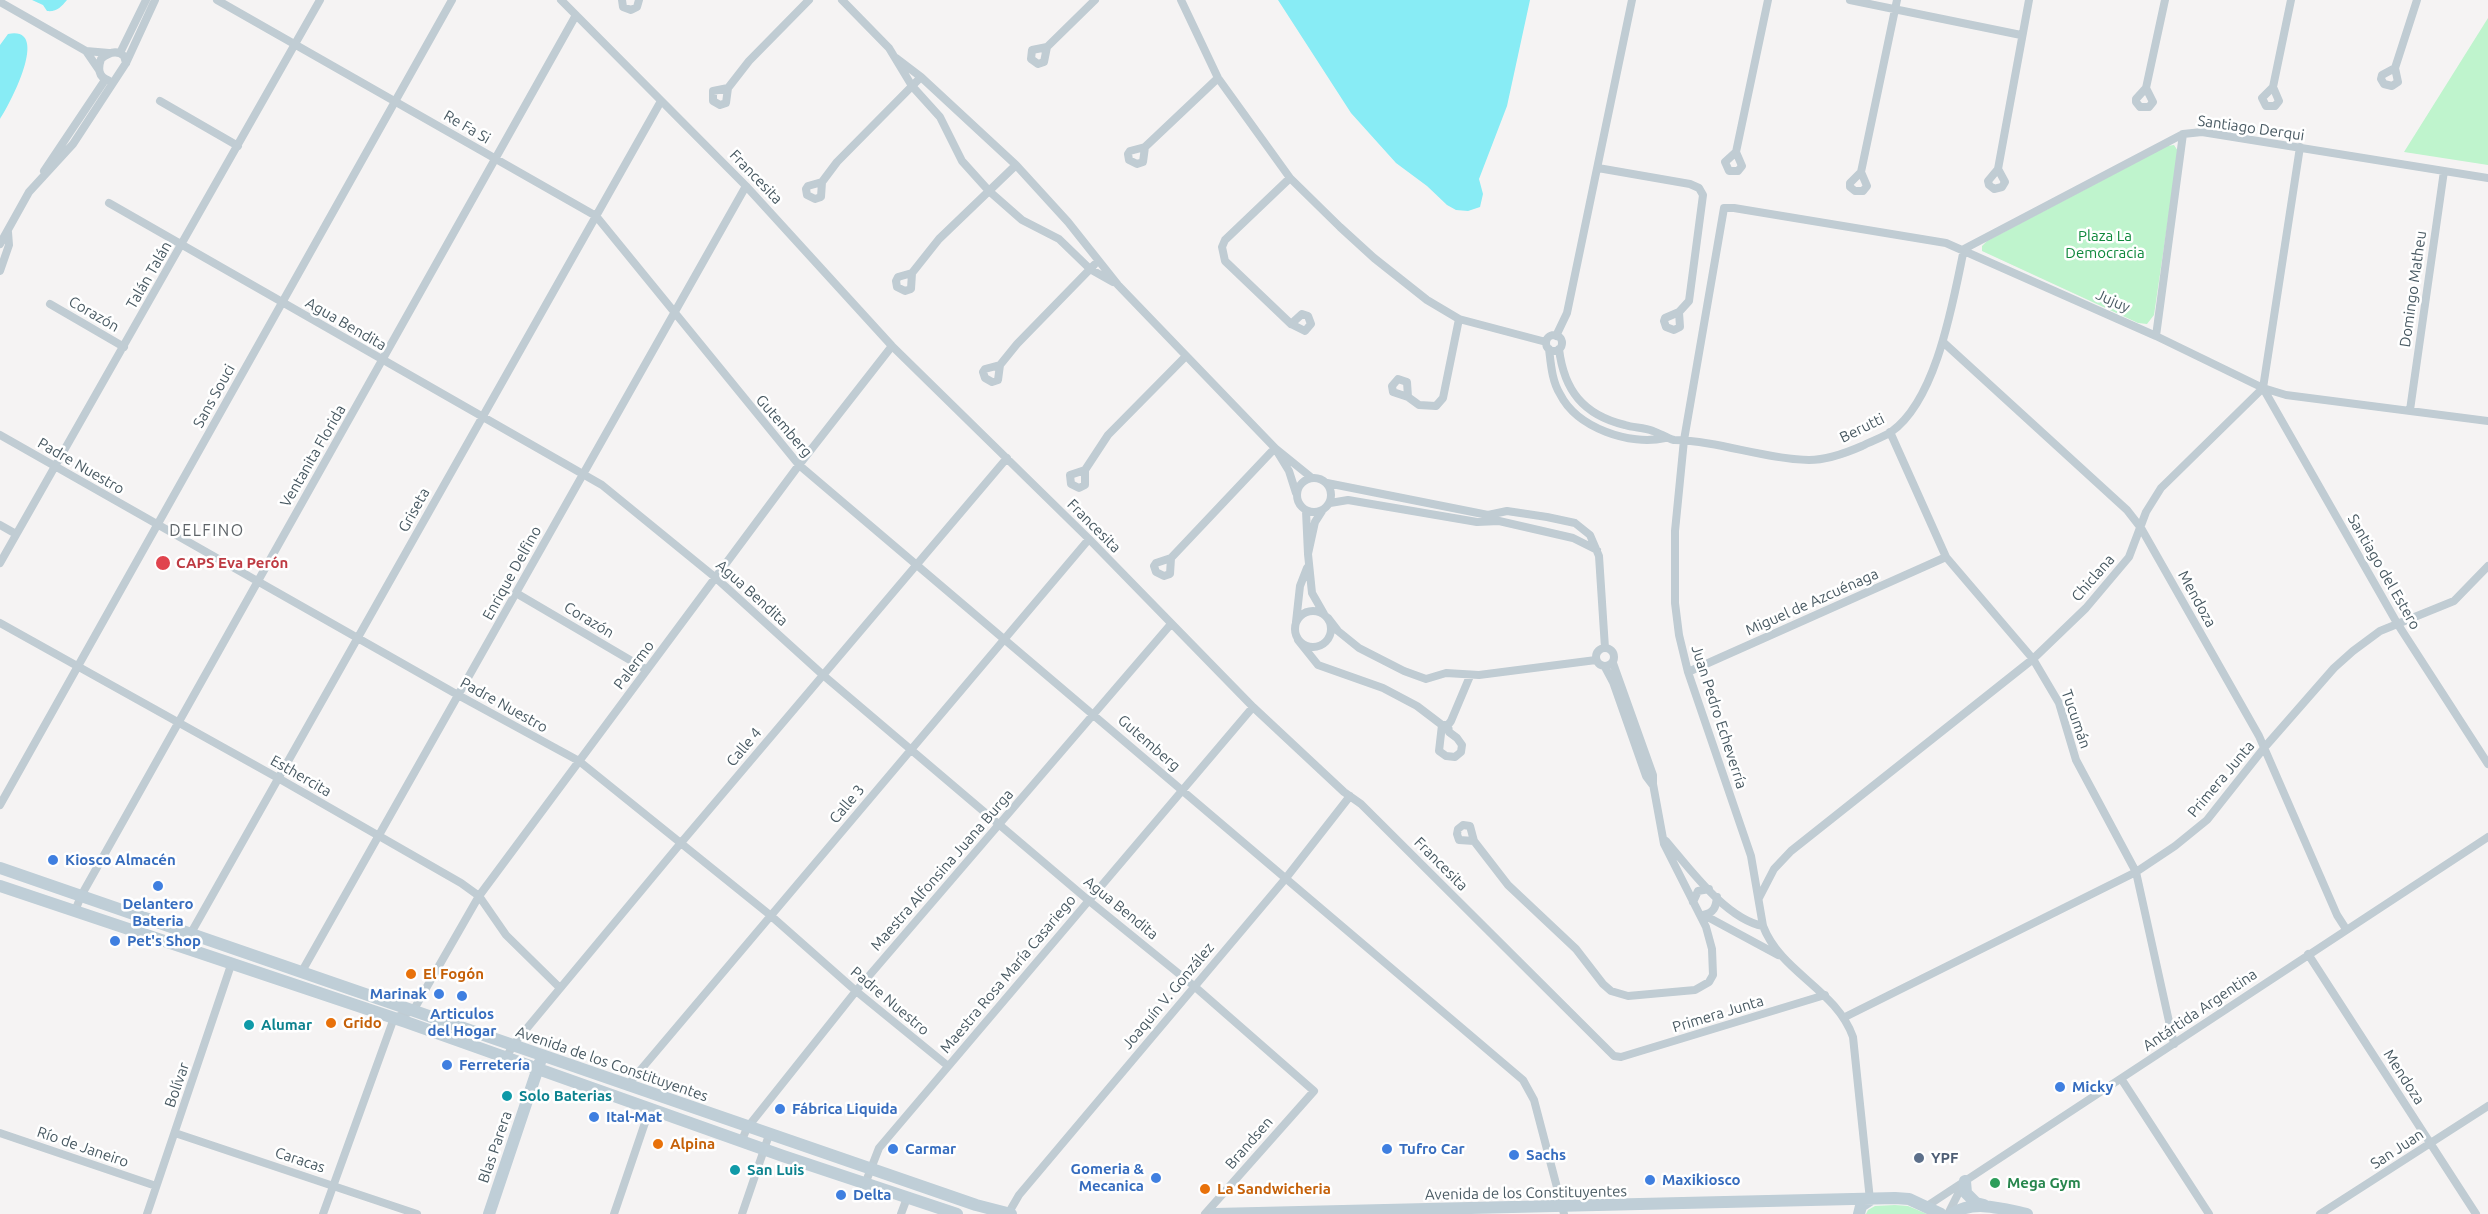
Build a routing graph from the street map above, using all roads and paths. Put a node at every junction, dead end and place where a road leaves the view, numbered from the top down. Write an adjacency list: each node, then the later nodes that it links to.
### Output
1 (146, 0): 28 (street)
2 (155, 0): 30 (street)
3 (217, 0): 24 (street, Re Fa Si)
4 (320, 0): 24 (street, Talán Talán)
5 (452, 0): 42 (street, Sans Souci)
6 (561, 0): 22 (street, Francesita)
7 (621, 0): 8 (street)
8 (639, 0)
9 (809, 0): 39 (street)
10 (842, 0): 29 (street)
11 (1095, 0): 25 (street)
12 (1181, 0): 34 (street)
13 (1632, 0): 51 (street)
14 (1768, 0): 48 (street)
15 (1850, 0): 21 (street)
16 (2029, 0): 23 (street)
17 (2164, 0): 40 (street)
18 (2291, 0): 38 (street)
19 (2417, 0): 31 (street)
20 (0, 2): 26 (street)
21 (1896, 5): 23 (street); 54 (street)
22 (576, 15): 43 (street, Francesita); 49 (street, Ventanita Florida)
23 (2021, 35): 52 (street)
24 (295, 44): 42 (street, Re Fa Si); 45 (street, Talán Talán)
25 (1047, 47)
26 (86, 51): 27 (street); 32 (street)
27 (110, 52): 28 (street); 32 (street)
28 (120, 53): 30 (street)
29 (896, 58): 33 (street); 37 (street)
30 (126, 63): 35 (street)
31 (2395, 68)
32 (99, 71): 36 (street)
33 (921, 77): 37 (street); 50 (street)
34 (1218, 78): 46 (street); 56 (street)
35 (115, 79): 36 (street); 55 (street)
36 (105, 80): 55 (street)
37 (912, 86): 58 (street); 60 (street)
38 (2273, 87)
39 (728, 88)
40 (2146, 88)
41 (160, 101): 45 (street)
42 (396, 101): 49 (street, Re Fa Si); 73 (street, Sans Souci)
43 (661, 101): 59 (street, Francesita); 63 (street, Griseta)
44 (2183, 135): 47 (street, Santiago Derqui); 67 (street, Santiago Derqui); 80 (street)
45 (238, 146): 66 (street, Talán Talán)
46 (1145, 147)
47 (2300, 147): 53 (street, Santiago Derqui); 89 (street)
48 (1736, 152)
49 (495, 159): 63 (street, Re Fa Si); 87 (street, Ventanita Florida)
50 (1016, 165): 60 (street); 68 (street)
51 (1598, 168): 75 (street); 79 (street)
52 (1998, 169)
53 (2444, 171): 57 (street, Santiago Derqui); 91 (street, Domingo Matheu)
54 (1861, 172)
55 (41, 177): 64 (street)
56 (1290, 178): 77 (street); 78 (street)
57 (2488, 178)
58 (822, 182)
59 (746, 186): 76 (street, Enrique Delfino); 82 (street, Francesita)
60 (989, 191): 69 (street); 71 (street)
61 (109, 204): 66 (street, Agua Bendita)
62 (1724, 208): 67 (street, Jujuy); 97 (street, Juan Pedro Echeverría)
63 (596, 216): 76 (street, Re Fa Si); 92 (street, Griseta)
64 (8, 231): 65 (street); 70 (street)
65 (0, 244)
66 (182, 246): 73 (street, Agua Bendita); 84 (street, Talán Talán)
67 (1964, 249): 80 (street, Jujuy); 81 (street, Berutti)
68 (1099, 260): 69 (street); 72 (street)
69 (1090, 268): 72 (street); 88 (street)
70 (0, 271)
71 (912, 273)
72 (1118, 285): 86 (street)
73 (282, 303): 87 (street, Agua Bendita); 112 (street, Sans Souci)
74 (50, 304): 84 (street, Corazón)
75 (1679, 312)
76 (673, 313): 100 (street, Gutemberg); 103 (street, Enrique Delfino)
77 (1459, 319): 83 (street); 90 (street)
78 (1291, 324)
79 (1556, 336): 83 (street); 85 (street)
80 (2156, 336): 89 (street, Jujuy)
81 (1943, 342): 94 (street, Berutti); 113 (street, Mendoza)
82 (892, 346): 99 (street, Francesita); 100 (street, Palermo)
83 (1547, 346): 85 (street); 96 (street)
84 (124, 347): 101 (street, Talán Talán)
85 (1559, 349): 96 (street)
86 (1186, 356): 98 (street); 102 (street)
87 (382, 361): 92 (street, Agua Bendita); 125 (street, Ventanita Florida)
88 (1000, 365)
89 (2264, 388): 91 (street, Jujuy); 113 (street, Chiclana); 130 (street, Santiago del Estero)
90 (1408, 397)
91 (2410, 410): 93 (street, Jujuy)
92 (483, 416): 103 (street, Agua Bendita); 132 (street, Griseta)
93 (2488, 421)
94 (1890, 432): 97 (street, Berutti); 118 (street, Tucumán)
95 (0, 435): 101 (street, Padre Nuestro)
96 (1665, 438): 97 (street, Berutti)
97 (1684, 440): 141 (street, Juan Pedro Echeverría)
98 (1275, 448): 104 (street); 106 (street); 119 (street)
99 (1007, 458): 115 (street, Francesita); 122 (street, Calle 4)
100 (799, 465): 122 (street, Gutemberg); 124 (street, Palermo)
101 (56, 467): 112 (street, Padre Nuestro); 114 (street, Talán Talán)
102 (1085, 470)
103 (583, 473): 124 (street, Agua Bendita); 126 (street, Enrique Delfino)
104 (1312, 478): 105 (street); 106 (street)
105 (1327, 483): 107 (street); 110 (street)
106 (1297, 497): 108 (street)
107 (1330, 503): 109 (street); 110 (street)
108 (1306, 511): 109 (street); 117 (street)
109 (1322, 511): 117 (street)
110 (1493, 518): 116 (street); 116 (street)
111 (0, 525): 114 (street)
112 (157, 525): 125 (street, Padre Nuestro); 139 (street, Sans Souci)
113 (2142, 528): 136 (street, Chiclana); 148 (street, Mendoza)
114 (16, 534): 120 (street, Talán Talán)
115 (1089, 539): 131 (street, Francesita); 133 (street, Calle 3)
116 (1597, 550): 135 (street)
117 (1308, 554): 121 (street)
118 (1946, 557): 136 (street, Tucumán); 141 (street, Miguel de Azcuénaga)
119 (1171, 558)
120 (0, 563)
121 (1308, 564): 127 (street); 129 (street)
122 (915, 565): 133 (street, Gutemberg); 142 (street, Calle 4)
123 (2488, 566): 130 (street, Primera Junta)
124 (716, 578): 140 (street, Palermo); 142 (street, Agua Bendita)
125 (257, 580): 132 (street, Padre Nuestro); 147 (street, Ventanita Florida)
126 (516, 593): 140 (street, Corazón); 144 (street, Enrique Delfino)
127 (1326, 616): 129 (street); 134 (street); 143 (street)
128 (0, 623): 139 (street, Esthercita)
129 (1296, 623): 134 (street)
130 (2397, 623): 148 (street, Primera Junta); 151 (street, Santiago del Estero)
131 (1171, 624): 145 (street, Francesita); 146 (street, Maestra Alfonsina Juana Burga)
132 (358, 638): 144 (street, Padre Nuestro); 152 (street, Griseta)
133 (1004, 640): 146 (street, Gutemberg); 149 (street, Calle 3)
134 (1298, 640): 143 (street)
135 (1605, 648): 137 (street); 138 (street)
136 (2033, 658): 163 (street, Tucumán); 170 (street, Chiclana)
137 (1596, 660): 138 (street); 143 (street)
138 (1609, 665): 158 (street)
139 (77, 666): 147 (street, Esthercita); 155 (street, Sans Souci)
140 (647, 670): 150 (street, Palermo)
141 (1688, 672): 170 (street, Juan Pedro Echeverría)
142 (823, 675): 149 (street, Agua Bendita); 161 (street, Calle 4)
143 (1470, 676)
144 (458, 696): 150 (street, Padre Nuestro); 157 (street, Enrique Delfino)
145 (1253, 707): 153 (street, Maestra Rosa María Casariego); 154 (street, Francesita)
146 (1094, 714): 153 (street, Gutemberg); 156 (street, Maestra Alfonsina Juana Burga)
147 (177, 722): 152 (street, Esthercita); 167 (street, Ventanita Florida)
148 (2264, 748): 163 (street, Primera Junta); 177 (street, Mendoza)
149 (912, 749): 156 (street, Agua Bendita); 174 (street, Calle 3)
150 (579, 761): 161 (street, Padre Nuestro); 168 (street, Palermo)
151 (2488, 764)
152 (278, 778): 157 (street, Esthercita); 178 (street, Griseta)
153 (1182, 790): 164 (street, Gutemberg); 171 (street, Maestra Rosa María Casariego)
154 (1350, 796): 164 (street, Joaquín V. González); 194 (street, Francesita)
155 (0, 804)
156 (999, 825): 171 (street, Agua Bendita); 185 (street, Maestra Alfonsina Juana Burga)
157 (379, 836): 168 (street, Esthercita); 182 (street, Enrique Delfino)
158 (1662, 836): 166 (street); 172 (street)
159 (2488, 837): 177 (street, Antártida Argentina)
160 (1474, 841): 175 (street)
161 (680, 844): 174 (street, Padre Nuestro); 184 (street, Calle 4)
162 (0, 868): 167 (main road, Avenida de los Constituyentes)
163 (2136, 872): 188 (street, Primera Junta); 190 (street, Tucumán)
164 (1286, 878): 183 (street, Joaquín V. González); 218 (street, Gutemberg)
165 (0, 886): 173 (main road, Avenida de los Constituyentes)
166 (1709, 889): 169 (street); 172 (street)
167 (81, 896): 173 (street, Ventanita Florida); 178 (main road, Avenida de los Constituyentes)
168 (479, 896): 184 (street, Esthercita); 187 (street, Palermo)
169 (1717, 897): 175 (street); 176 (street)
170 (1759, 898): 176 (street, Juan Pedro Echeverría)
171 (1088, 900): 183 (street, Agua Bendita); 195 (street, Maestra Rosa María Casariego)
172 (1693, 902): 175 (street)
173 (75, 911): 181 (main road, Avenida de los Constituyentes)
174 (770, 915): 185 (street, Padre Nuestro); 198 (street, Calle 3)
175 (1702, 915): 180 (street)
176 (1763, 926): 180 (street, Juan Pedro Echeverría)
177 (2346, 929): 179 (street, Antártida Argentina)
178 (191, 933): 182 (main road, Avenida de los Constituyentes)
179 (2308, 954): 190 (street, Antártida Argentina); 207 (street, Mendoza)
180 (1782, 957): 186 (street, Juan Pedro Echeverría)
181 (231, 964): 189 (main road, Avenida de los Constituyentes); 204 (street, Bolívar)
182 (301, 973): 187 (main road, Avenida de los Constituyentes)
183 (1194, 986): 199 (street, Agua Bendita); 227 (street, Joaquín V. González)
184 (560, 988): 191 (street, Calle 4)
185 (856, 991): 195 (street, Padre Nuestro); 202 (street, Maestra Alfonsina Juana Burga)
186 (1825, 995): 188 (street, Juan Pedro Echeverría); 194 (street, Primera Junta)
187 (413, 1011): 189 (street); 191 (main road, Avenida de los Constituyentes)
188 (1845, 1017): 215 (street, Juan Pedro Echeverría)
189 (394, 1018): 193 (main road, Avenida de los Constituyentes); 212 (street)
190 (2174, 1044): 197 (street, Antártida Argentina)
191 (513, 1045): 192 (main road, Avenida de los Constituyentes); 193 (street, Calle 4)
192 (542, 1056): 196 (main road, Blas Parera); 198 (main road, Avenida de los Constituyentes)
193 (506, 1058): 196 (main road, Avenida de los Constituyentes)
194 (1618, 1058)
195 (948, 1066): 209 (street, Maestra Rosa María Casariego)
196 (537, 1069): 201 (main road, Avenida de los Constituyentes); 222 (main road, Blas Parera)
197 (2122, 1080): 210 (street, Antártida Argentina); 234 (street)
198 (627, 1086): 202 (main road, Avenida de los Constituyentes)
199 (1314, 1090): 228 (street, Brandsen)
200 (2488, 1106): 207 (street, San Juan)
201 (650, 1108): 206 (main road, Avenida de los Constituyentes); 223 (street)
202 (747, 1128): 205 (main road, Avenida de los Constituyentes); 206 (street, Maestra Alfonsina Juana Burga)
203 (0, 1133): 213 (street, Río de Janeiro)
204 (175, 1133): 212 (street, Caracas); 213 (street, Bolívar)
205 (769, 1135): 208 (street); 209 (main road, Avenida de los Constituyentes)
206 (742, 1140): 208 (main road, Avenida de los Constituyentes)
207 (2430, 1144): 235 (street, San Juan); 236 (street, Mendoza)
208 (764, 1149): 211 (main road, Avenida de los Constituyentes); 224 (street)
209 (870, 1170): 211 (street, Maestra Rosa María Casariego); 227 (main road, Avenida de los Constituyentes)
210 (1965, 1181): 216 (street, Antártida Argentina); 217 (main road); 232 (street)
211 (866, 1184): 214 (main road, Avenida de los Constituyentes)
212 (333, 1185): 220 (street); 221 (street, Caracas)
213 (156, 1186): 219 (street, Bolívar)
214 (907, 1198): 225 (street); 226 (main road, Avenida de los Constituyentes)
215 (1870, 1200): 216 (main road, Avenida de los Constituyentes); 218 (main road, Avenida de los Constituyentes); 230 (main road)
216 (1927, 1206): 231 (main road, Avenida de los Constituyentes)
217 (1988, 1206): 232 (main road); 233 (main road)
218 (1563, 1210): 229 (main road, Avenida de los Constituyentes)
219 (147, 1214)
220 (323, 1214)
221 (417, 1214)
222 (489, 1214)
223 (614, 1214)
224 (742, 1214)
225 (901, 1214)
226 (957, 1214)
227 (1009, 1214)
228 (1205, 1214)
229 (1215, 1214)
230 (1858, 1214)
231 (1941, 1214)
232 (1950, 1214)
233 (2027, 1214)
234 (2209, 1214)
235 (2320, 1214)
236 (2476, 1214)

